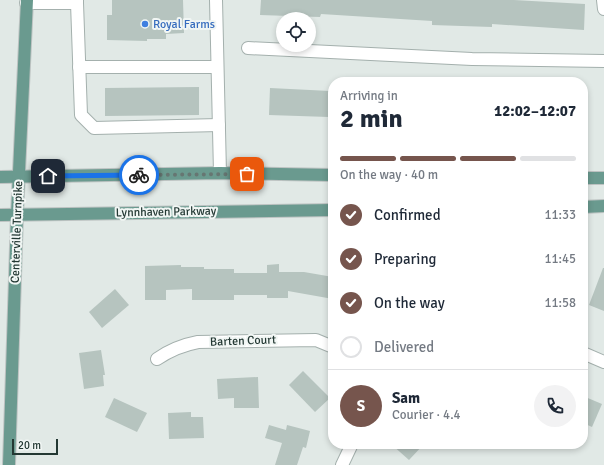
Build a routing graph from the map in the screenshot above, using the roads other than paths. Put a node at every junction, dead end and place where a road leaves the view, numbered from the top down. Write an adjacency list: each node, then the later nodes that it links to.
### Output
1 (216, 0): 9 (street)
2 (603, 0): 5 (street)
3 (26, 1): 4 (street); 13 (main road, Centerville Turnpike)
4 (77, 2): 8 (street)
5 (604, 10)
6 (248, 48): 7 (street)
7 (604, 61)
8 (79, 67): 9 (street); 10 (street)
9 (217, 67): 10 (street)
10 (219, 125): 11 (street)
11 (220, 173): 12 (main road); 13 (main road)
12 (328, 175)
13 (19, 176): 14 (main road); 20 (main road, Centerville Turnpike)
14 (0, 177)
15 (588, 178): 16 (main road)
16 (604, 178)
17 (604, 206): 18 (main road)
18 (588, 207)
19 (328, 210): 20 (main road, Lynnhaven Parkway)
20 (17, 214): 21 (main road, Lynnhaven Parkway); 27 (main road, Centerville Turnpike)
21 (0, 215)
22 (328, 345): 24 (street, Barten Court)
23 (588, 356): 25 (street)
24 (157, 359)
25 (604, 362)
26 (350, 449): 28 (street)
27 (9, 465)
28 (342, 465)

